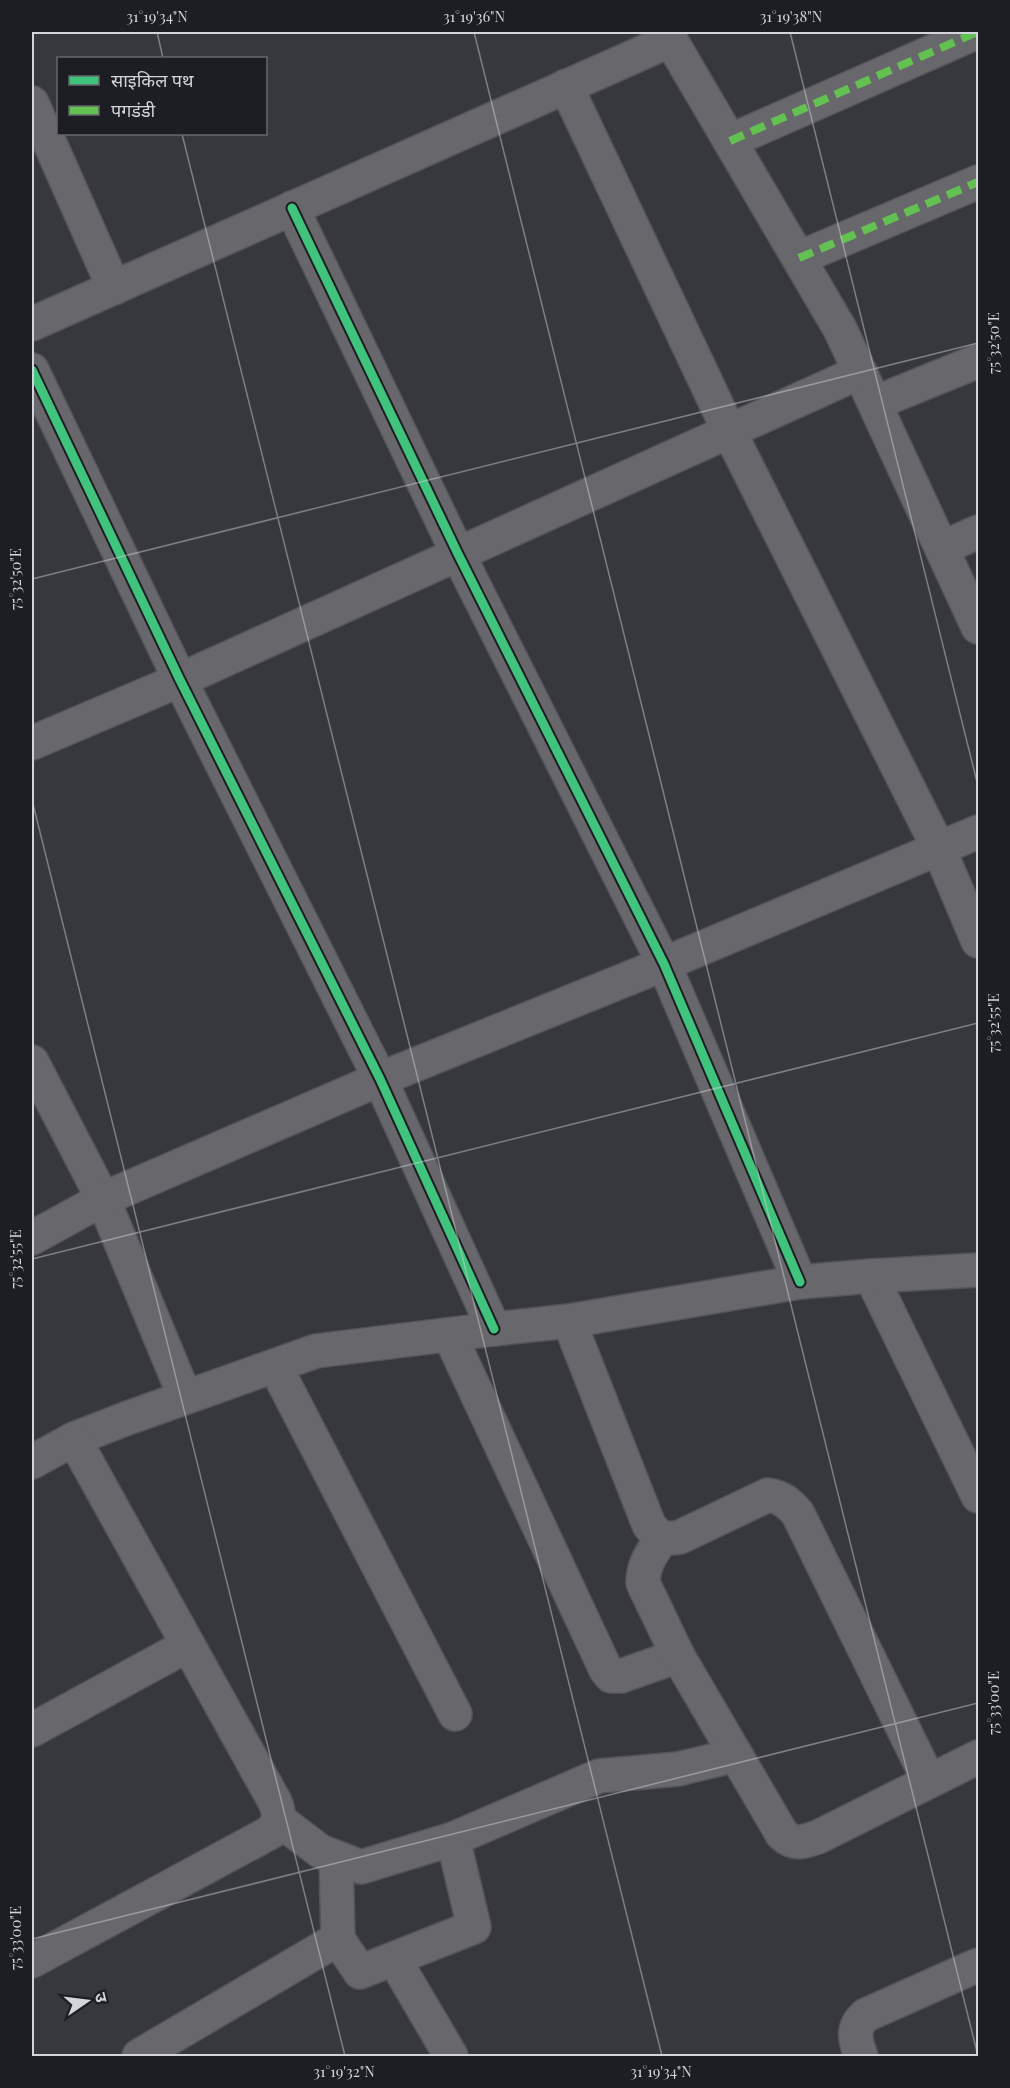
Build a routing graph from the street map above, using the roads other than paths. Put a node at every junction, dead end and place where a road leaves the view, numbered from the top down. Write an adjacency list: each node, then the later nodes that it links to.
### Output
1 (977, 32): 5 (street)
2 (668, 36): 3 (street); 5 (street)
3 (566, 86): 7 (street); 15 (street)
4 (32, 104): 9 (street)
5 (730, 141): 8 (street)
6 (978, 182): 8 (street)
7 (292, 208): 9 (street); 18 (street)
8 (799, 258): 13 (street)
9 (114, 288): 10 (street)
10 (32, 324)
11 (978, 361): 14 (street)
12 (32, 370): 20 (street)
13 (860, 372): 14 (street); 15 (street)
14 (875, 403): 17 (street)
15 (729, 431): 18 (street); 23 (street)
16 (978, 532): 17 (street)
17 (942, 548): 19 (street)
18 (458, 554): 20 (street); 25 (street)
19 (978, 627)
20 (180, 680): 21 (street); 27 (street)
21 (32, 743)
22 (978, 832): 23 (street)
23 (939, 849): 24 (street); 25 (street)
24 (978, 941)
25 (664, 964): 27 (street); 32 (street)
26 (32, 1062): 28 (street)
27 (380, 1079): 28 (street); 34 (street)
28 (103, 1200): 29 (street); 37 (street)
29 (32, 1238)
30 (978, 1270): 31 (street)
31 (871, 1276): 32 (street); 40 (street)
32 (800, 1282): 33 (street)
33 (569, 1321): 34 (street); 41 (street)
34 (494, 1329): 35 (street)
35 (450, 1336): 36 (street); 43 (street)
36 (276, 1366): 37 (street); 44 (street)
37 (185, 1397): 38 (street)
38 (74, 1439): 39 (street); 42 (street)
39 (32, 1462)
40 (978, 1496)
41 (662, 1538): 43 (street); 48 (street)
42 (188, 1645): 45 (street); 49 (street)
43 (678, 1656): 46 (street)
44 (455, 1714)
45 (32, 1730)
46 (736, 1755): 48 (street); 50 (street)
47 (978, 1757): 48 (street)
48 (929, 1781)
49 (279, 1820): 51 (street); 54 (street)
50 (453, 1839): 51 (street); 53 (street)
51 (336, 1858): 52 (street)
52 (338, 1939): 53 (street); 56 (street)
53 (394, 1959): 57 (street)
54 (32, 1961)
55 (978, 1965): 58 (street)
56 (139, 2056)
57 (451, 2056)
58 (861, 2056)

